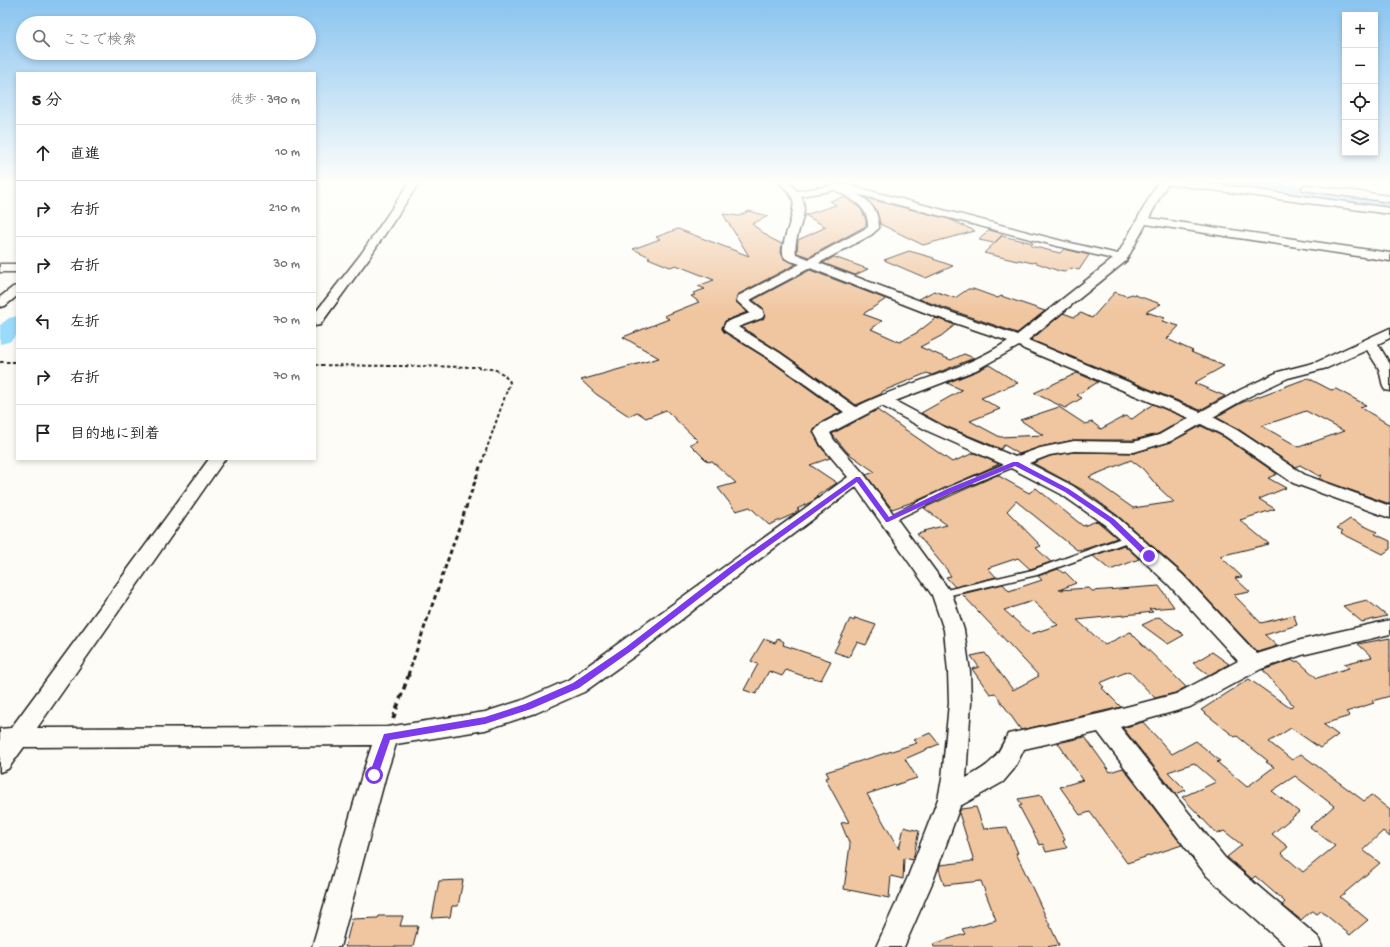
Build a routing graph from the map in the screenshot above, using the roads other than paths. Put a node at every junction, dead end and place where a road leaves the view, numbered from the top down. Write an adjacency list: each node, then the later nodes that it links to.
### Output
1 (386, 224): 14 (street)
2 (796, 224): 9 (street)
3 (874, 224): 9 (street)
4 (985, 224): 8 (street)
5 (1141, 224): 8 (street)
6 (1171, 224): 7 (street)
7 (1390, 257)
8 (1122, 258): 16 (street)
9 (808, 263): 16 (street); 20 (street)
10 (0, 268): 11 (street)
11 (16, 268)
12 (16, 291): 13 (street)
13 (0, 303)
14 (316, 321)
15 (1390, 332): 17 (street)
16 (1019, 340): 19 (street); 21 (street)
17 (1370, 343): 18 (street); 21 (street)
18 (1390, 387)
19 (882, 400): 20 (street); 23 (street)
20 (856, 414): 24 (street)
21 (1202, 418): 23 (street); 25 (street)
22 (216, 460): 33 (street)
23 (1015, 463): 26 (lane); 27 (street)
24 (858, 478): 26 (street); 32 (street)
25 (1390, 512)
26 (888, 520): 28 (street)
27 (1130, 538): 28 (lane); 30 (street)
28 (942, 594): 35 (street)
29 (1390, 627): 30 (street)
30 (1253, 663): 31 (street)
31 (1103, 722): 35 (street); 38 (street)
32 (387, 736): 33 (street); 36 (street)
33 (8, 738): 34 (street)
34 (0, 762)
35 (950, 799): 37 (street)
36 (326, 947)
37 (890, 947)
38 (1308, 947)

